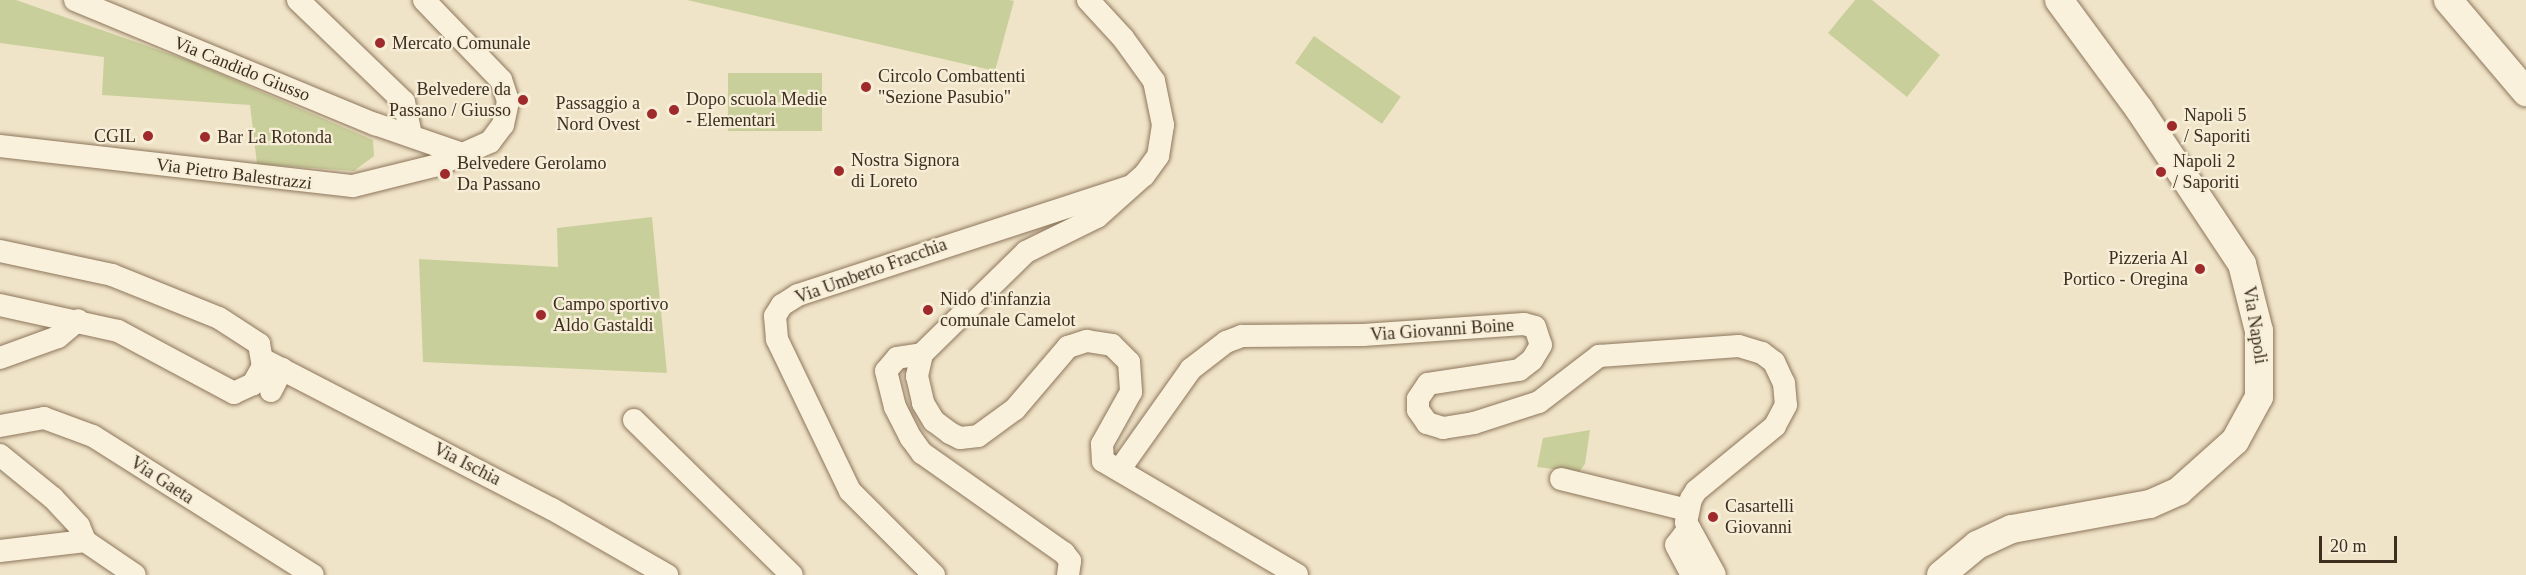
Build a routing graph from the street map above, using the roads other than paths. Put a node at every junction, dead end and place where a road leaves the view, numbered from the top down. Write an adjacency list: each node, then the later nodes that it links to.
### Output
1 (75, 0): 8 (street, Via Candido Giusso)
2 (298, 0): 8 (street)
3 (424, 0): 10 (street)
4 (1088, 0): 11 (street)
5 (2059, 0): 36 (street, Via Napoli)
6 (2448, 0): 7 (street)
7 (2526, 92)
8 (411, 135): 10 (street)
9 (0, 146): 10 (street, Via Pietro Balestrazzi)
10 (465, 155)
11 (1133, 185): 15 (street); 31 (street, Via Umberto Fracchia)
12 (0, 251): 17 (street, Via Ischia)
13 (0, 305): 14 (street)
14 (78, 320): 16 (street); 17 (street)
15 (922, 354): 22 (street); 32 (street)
16 (0, 358)
17 (273, 364): 18 (street); 29 (street, Via Ischia)
18 (271, 391)
19 (634, 420): 30 (street)
20 (0, 426): 28 (street, Via Gaeta)
21 (0, 455): 25 (street)
22 (1120, 469): 24 (street, Via Giovanni Boine); 33 (street)
23 (1561, 479): 24 (street)
24 (1688, 519): 34 (street); 35 (street)
25 (85, 541): 26 (street); 27 (street)
26 (0, 551)
27 (135, 575)
28 (313, 575)
29 (667, 575)
30 (792, 575)
31 (934, 575)
32 (1068, 575)
33 (1297, 575)
34 (1692, 575)
35 (1715, 575)
36 (1941, 575)

